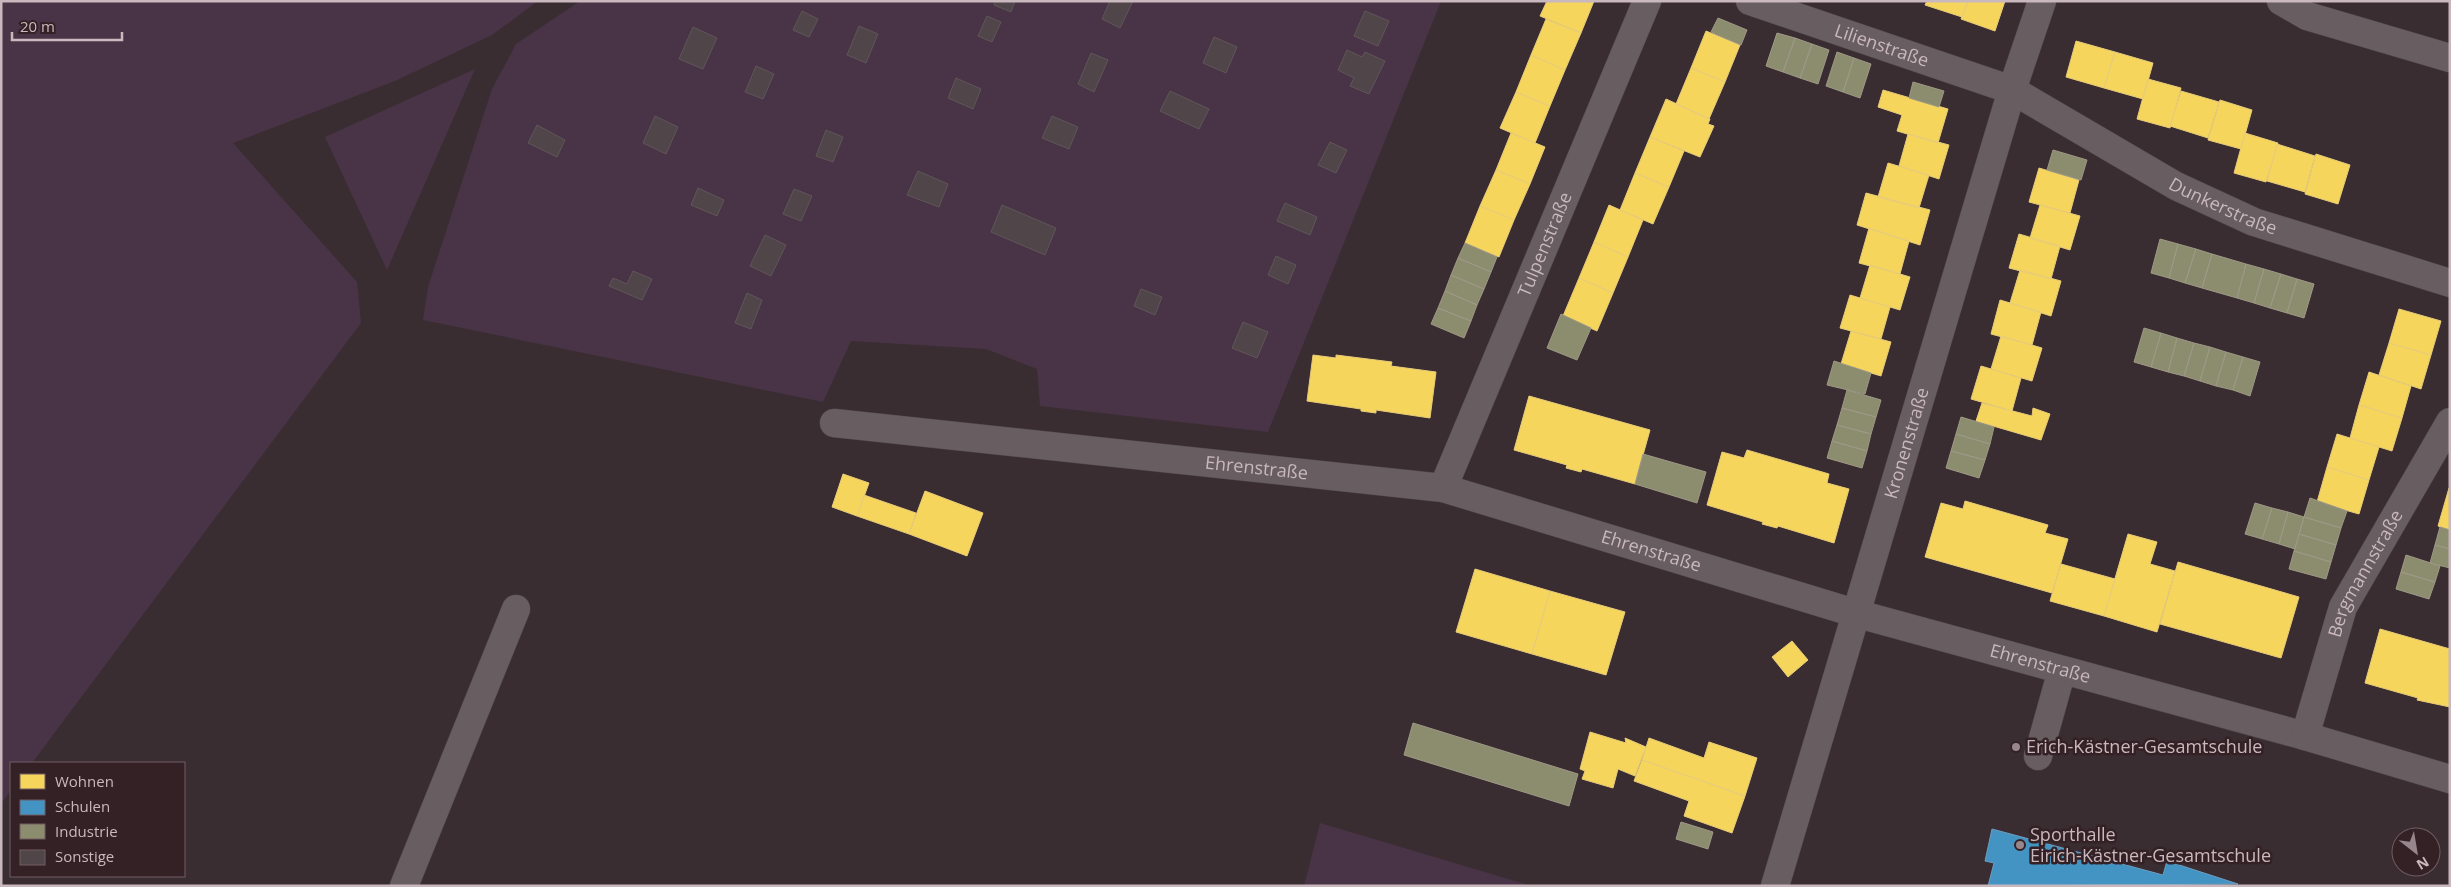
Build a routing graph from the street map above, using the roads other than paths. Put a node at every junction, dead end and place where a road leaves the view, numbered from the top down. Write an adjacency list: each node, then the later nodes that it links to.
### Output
1 (1647, 1): 10 (street, Tulpenstraße)
2 (1750, 1): 6 (street, Lilienstraße)
3 (2042, 1): 6 (street, Kronenstraße)
4 (2281, 1): 5 (street)
5 (2450, 58)
6 (2012, 90): 7 (street, Dunkerstraße); 12 (street, Kronenstraße)
7 (2450, 283)
8 (2450, 422): 14 (street, Bergmannstraße)
9 (834, 423): 10 (street, Ehrenstraße)
10 (1444, 488): 12 (street, Ehrenstraße)
11 (516, 609): 17 (street)
12 (1858, 614): 13 (street, Ehrenstraße); 18 (street, Kronenstraße)
13 (2062, 670): 14 (street, Ehrenstraße); 15 (street)
14 (2305, 736): 16 (street, Ehrenstraße)
15 (2038, 756)
16 (2450, 779)
17 (404, 886)
18 (1775, 886)

